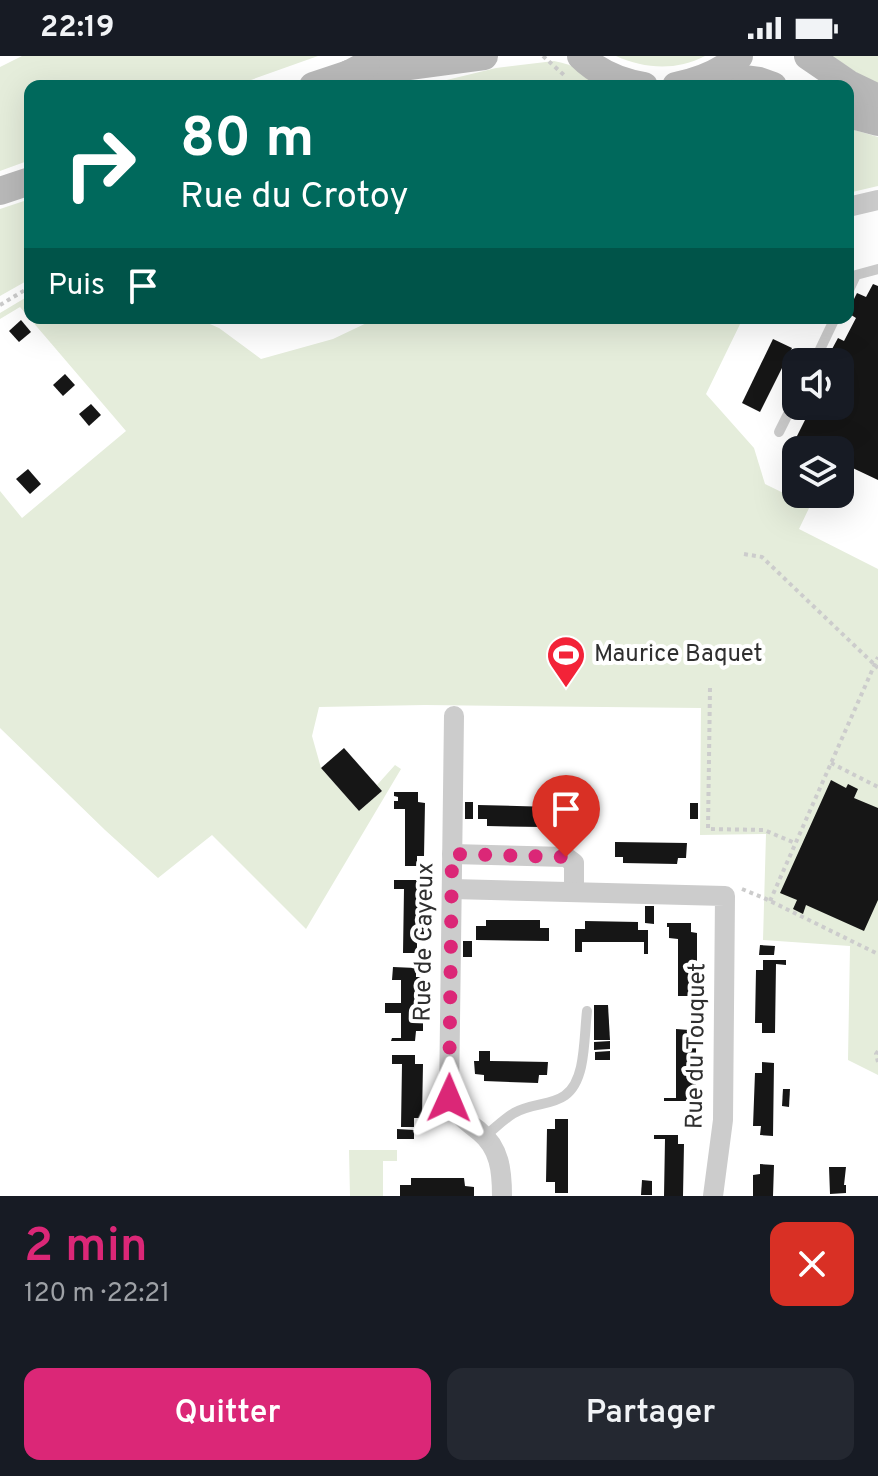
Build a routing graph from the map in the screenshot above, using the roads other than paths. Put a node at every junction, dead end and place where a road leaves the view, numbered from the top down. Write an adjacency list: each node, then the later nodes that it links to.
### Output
1 (385, 56): 6 (main road)
2 (484, 56): 6 (main road)
3 (739, 56): 9 (main road)
4 (808, 56): 10 (main road)
5 (574, 67): 8 (main road)
6 (349, 74): 7 (main road)
7 (331, 80)
8 (611, 80)
9 (697, 80)
10 (843, 80)
11 (854, 86): 12 (main road)
12 (878, 98)
13 (854, 116): 14 (main road)
14 (878, 122)
15 (24, 183): 16 (main road)
16 (0, 191)
17 (878, 200): 18 (street)
18 (854, 206)
19 (878, 269): 20 (lane)
20 (854, 275)
21 (832, 324): 22 (lane)
22 (821, 348)
23 (785, 420): 24 (lane)
24 (779, 432)
25 (454, 716): 26 (street, Rue de Cayeux)
26 (452, 854): 27 (street, Rue de Cayeux); 28 (street)
27 (452, 889): 28 (street); 30 (street, Rue de Cayeux)
28 (574, 891): 32 (street, Rue du Touquet)
29 (587, 1011): 30 (lane)
30 (485, 1136): 31 (street, Rue de Cayeux)
31 (502, 1196)
32 (713, 1196)

